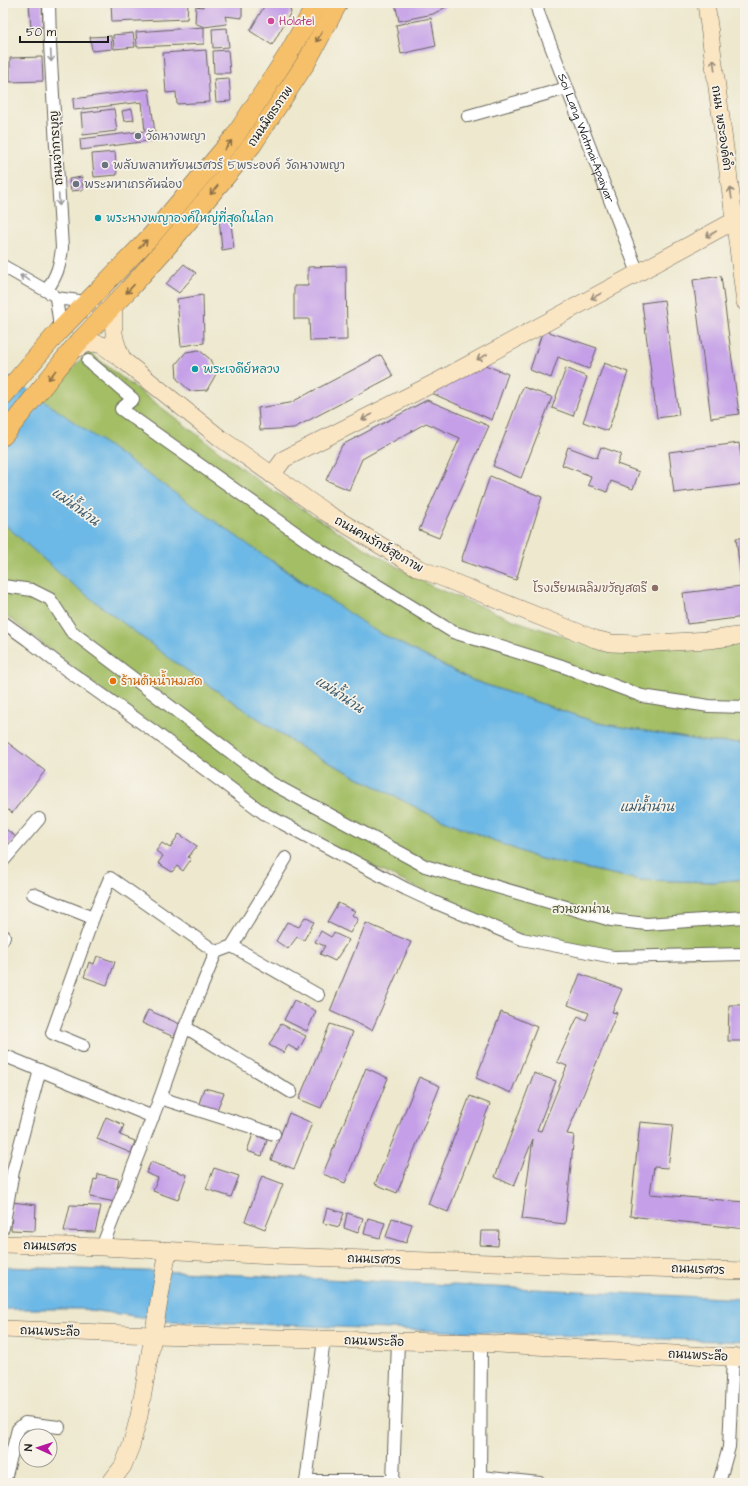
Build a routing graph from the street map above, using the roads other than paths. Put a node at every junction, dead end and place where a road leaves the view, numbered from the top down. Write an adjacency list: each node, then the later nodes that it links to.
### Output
1 (49, 3): 11 (street, ถนนจ่าการบุญ, one-way to 11)
2 (316, 3): 12 (main road, ถนนมิตรภาพ, one-way to 2)
3 (338, 3): 14 (main road, ถนนมิตรภาพ, one-way to 14)
4 (536, 3): 6 (street, Soi Lang Watmai-Apaiyar)
5 (706, 3): 8 (street, ถนน พระองค์ดำ, one-way to 5)
6 (567, 88): 7 (street); 10 (street, Soi Lang Watmai-Apaiyar)
7 (468, 116)
8 (740, 218): 10 (street, one-way to 10); 13 (street, ถนน พระองค์ดำ)
9 (3, 266): 11 (street, one-way to 9)
10 (638, 273): 21 (street, one-way to 21)
11 (52, 294): 12 (street); 15 (street)
12 (87, 302): 15 (main road, ถนนมิตรภาพ)
13 (745, 302)
14 (114, 304): 16 (main road, ถนนมิตรภาพ); 17 (street, ถนนคนรักษ์สุขภาพ)
15 (59, 330): 19 (main road, ถนนมิตรภาพ)
16 (78, 347): 17 (street, ถนนคนรักษ์สุขภาพ); 20 (main road, ถนนมิตรภาพ, one-way to 20)
17 (123, 360): 21 (street, ถนนคนรักษ์สุขภาพ)
18 (88, 361): 25 (street)
19 (3, 396)
20 (3, 436)
21 (272, 475): 24 (street, ถนนคนรักษ์สุขภาพ)
22 (3, 586): 30 (street)
23 (3, 622): 34 (street)
24 (745, 635)
25 (745, 707)
26 (39, 819): 28 (street)
27 (286, 858): 32 (street)
28 (3, 861)
29 (33, 894): 31 (street)
30 (745, 917)
31 (94, 918): 33 (street); 37 (street)
32 (232, 946): 33 (street); 35 (street)
33 (216, 952): 36 (street)
34 (745, 954)
35 (318, 995)
36 (185, 1028): 40 (street); 41 (street)
37 (83, 1046)
38 (3, 1055): 39 (street)
39 (40, 1070): 42 (street); 44 (street)
40 (291, 1092)
41 (160, 1098): 42 (street); 43 (street)
42 (152, 1117): 46 (street)
43 (274, 1134)
44 (3, 1228)
45 (3, 1244): 46 (street, ถนนเรศวร)
46 (102, 1247): 47 (street, ถนนเรศวร)
47 (166, 1258): 48 (street, ถนนเรศวร); 50 (street)
48 (745, 1271)
49 (3, 1329): 50 (street, ถนนพระลือ)
50 (154, 1330): 51 (street, ถนนพระลือ); 59 (street)
51 (324, 1339): 52 (street, ถนนพระลือ); 57 (street)
52 (398, 1342): 53 (street, ถนนพระลือ); 57 (street)
53 (481, 1343): 54 (street, ถนนพระลือ); 56 (street)
54 (739, 1358): 61 (street)
55 (59, 1427): 58 (street)
56 (481, 1480): 60 (street)
57 (306, 1482)
58 (4, 1483)
59 (110, 1483)
60 (540, 1483)
61 (719, 1483)

